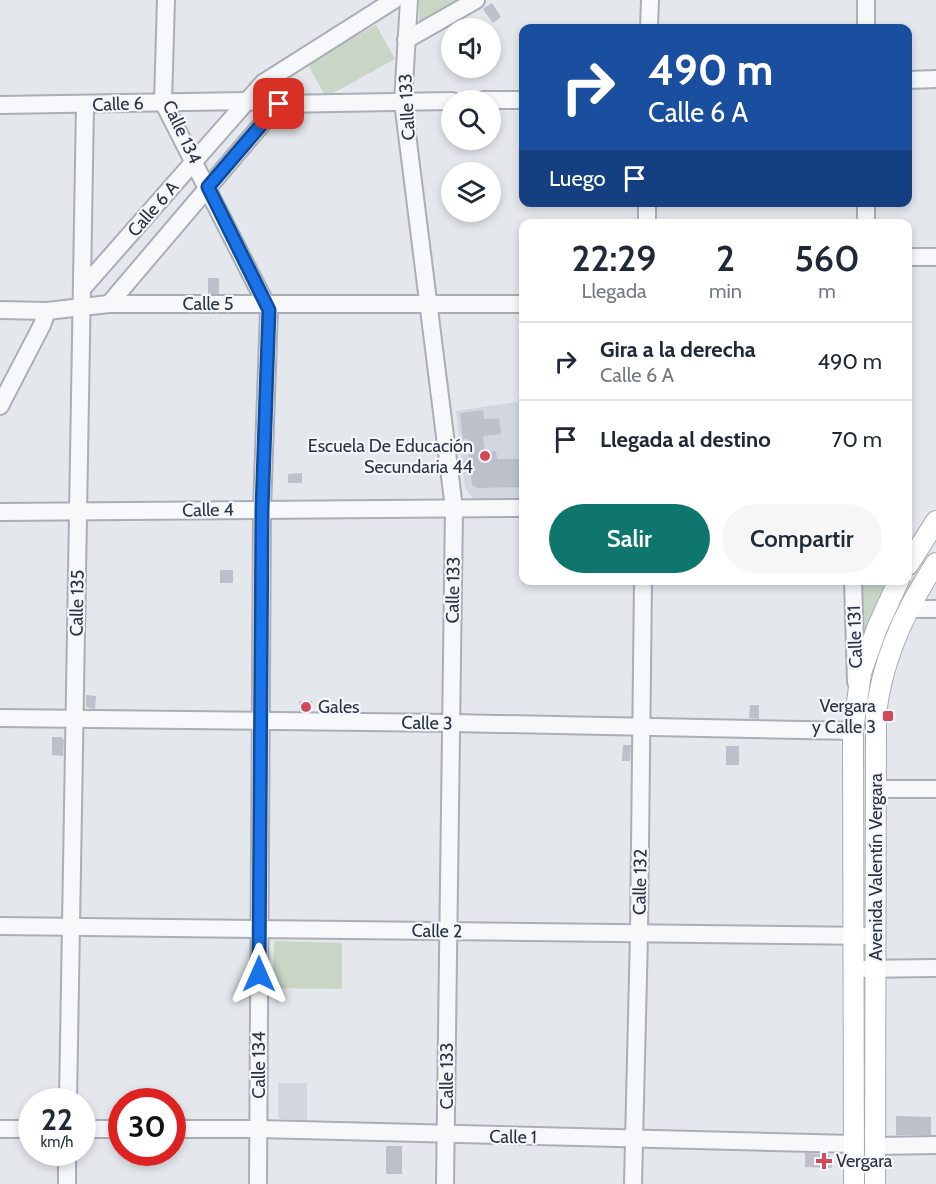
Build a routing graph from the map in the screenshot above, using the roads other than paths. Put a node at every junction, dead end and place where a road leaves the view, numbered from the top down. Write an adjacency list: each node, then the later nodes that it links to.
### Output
1 (166, 0): 16 (street, Calle 134)
2 (394, 0): 14 (street, Calle 6 A)
3 (409, 0): 9 (street, Calle 133)
4 (476, 0): 9 (street)
5 (650, 0): 7 (street)
6 (866, 0): 8 (street)
7 (649, 24)
8 (866, 24)
9 (406, 40): 17 (street, Calle 133)
10 (936, 79): 11 (street)
11 (912, 80)
12 (501, 100): 13 (street)
13 (519, 100)
14 (247, 101): 16 (street, Calle 6); 18 (street, Calle 6); 21 (street, Calle 6 A)
15 (441, 101): 17 (street, Calle 6)
16 (163, 102): 20 (street, Calle 6); 21 (street, Calle 134)
17 (403, 102): 18 (street, Calle 6); 26 (street, Calle 133)
18 (279, 104): 22 (street, Calle 6 A)
19 (0, 105): 20 (street, Calle 6)
20 (85, 105): 25 (street, Calle 135)
21 (195, 161): 22 (street, Calle 134); 25 (street, Calle 6 A)
22 (208, 187): 27 (street, Calle 6 A); 28 (street, Calle 134)
23 (912, 257): 24 (street)
24 (936, 257)
25 (82, 290): 30 (street, Calle 135)
26 (429, 302): 28 (street, Calle 5); 29 (street, Calle 5); 34 (street, Calle 133)
27 (109, 304): 28 (street, Calle 5); 30 (street, Calle 5)
28 (267, 304): 36 (street, Calle 134)
29 (519, 304)
30 (82, 307): 32 (street, Calle 5); 38 (street, Calle 135)
31 (0, 310): 32 (street, Calle 5)
32 (47, 310): 33 (street)
33 (0, 406)
34 (454, 508): 35 (street, Calle 4); 36 (street, Calle 4); 52 (street, Calle 133)
35 (519, 508)
36 (262, 509): 38 (street, Calle 4); 51 (street, Calle 134)
37 (0, 512): 38 (street, Calle 4)
38 (78, 512): 50 (street, Calle 135)
39 (931, 528): 40 (main road); 41 (main road)
40 (912, 541)
41 (912, 559)
42 (936, 563): 46 (main road, Avenida Valentín Vergara)
43 (643, 585): 53 (street, Calle 132)
44 (853, 585): 48 (street, Calle 131)
45 (897, 585): 48 (main road, Avenida Valentín Vergara)
46 (910, 609): 47 (street); 55 (main road, Avenida Valentín Vergara)
47 (936, 609)
48 (857, 693): 54 (main road, Avenida Valentín Vergara)
49 (0, 718): 50 (street, Calle 3)
50 (75, 719): 51 (street, Calle 3); 58 (street, Calle 135)
51 (260, 721): 52 (street, Calle 3); 59 (street, Calle 134)
52 (452, 723): 53 (street, Calle 3); 60 (street, Calle 133)
53 (641, 728): 54 (street, Calle 3); 61 (street, Calle 132)
54 (853, 731): 63 (main road, Avenida Valentín Vergara)
55 (877, 789): 56 (street); 62 (main road, Avenida Valentín Vergara)
56 (936, 789)
57 (0, 927): 58 (street, Calle 2)
58 (71, 927): 59 (street, Calle 2); 67 (street, Calle 135)
59 (259, 929): 60 (street, Calle 2); 71 (street, Calle 134)
60 (448, 931): 61 (street, Calle 2); 72 (street, Calle 133)
61 (639, 934): 63 (street, Calle 2); 73 (street, Calle 132)
62 (875, 936): 63 (street, Calle 2); 66 (main road, Avenida Valentín Vergara)
63 (853, 937): 65 (main road, Avenida Valentín Vergara)
64 (936, 968): 66 (street)
65 (853, 969): 66 (street); 74 (main road, Avenida Valentín Vergara)
66 (875, 969): 76 (main road, Avenida Valentín Vergara)
67 (68, 1088)
68 (0, 1129): 69 (street)
69 (18, 1129)
70 (186, 1129): 71 (street, Calle 1)
71 (258, 1129): 72 (street, Calle 1); 79 (street, Calle 134)
72 (447, 1135): 73 (street, Calle 1); 80 (street, Calle 133)
73 (633, 1139): 74 (street, Calle 1); 81 (street, Calle 132)
74 (853, 1144): 82 (main road, Avenida Valentín Vergara)
75 (936, 1145): 76 (street)
76 (876, 1146): 83 (main road, Avenida Valentín Vergara)
77 (67, 1166): 78 (street)
78 (67, 1184)
79 (258, 1184)
80 (445, 1184)
81 (633, 1184)
82 (854, 1184)
83 (875, 1184)

